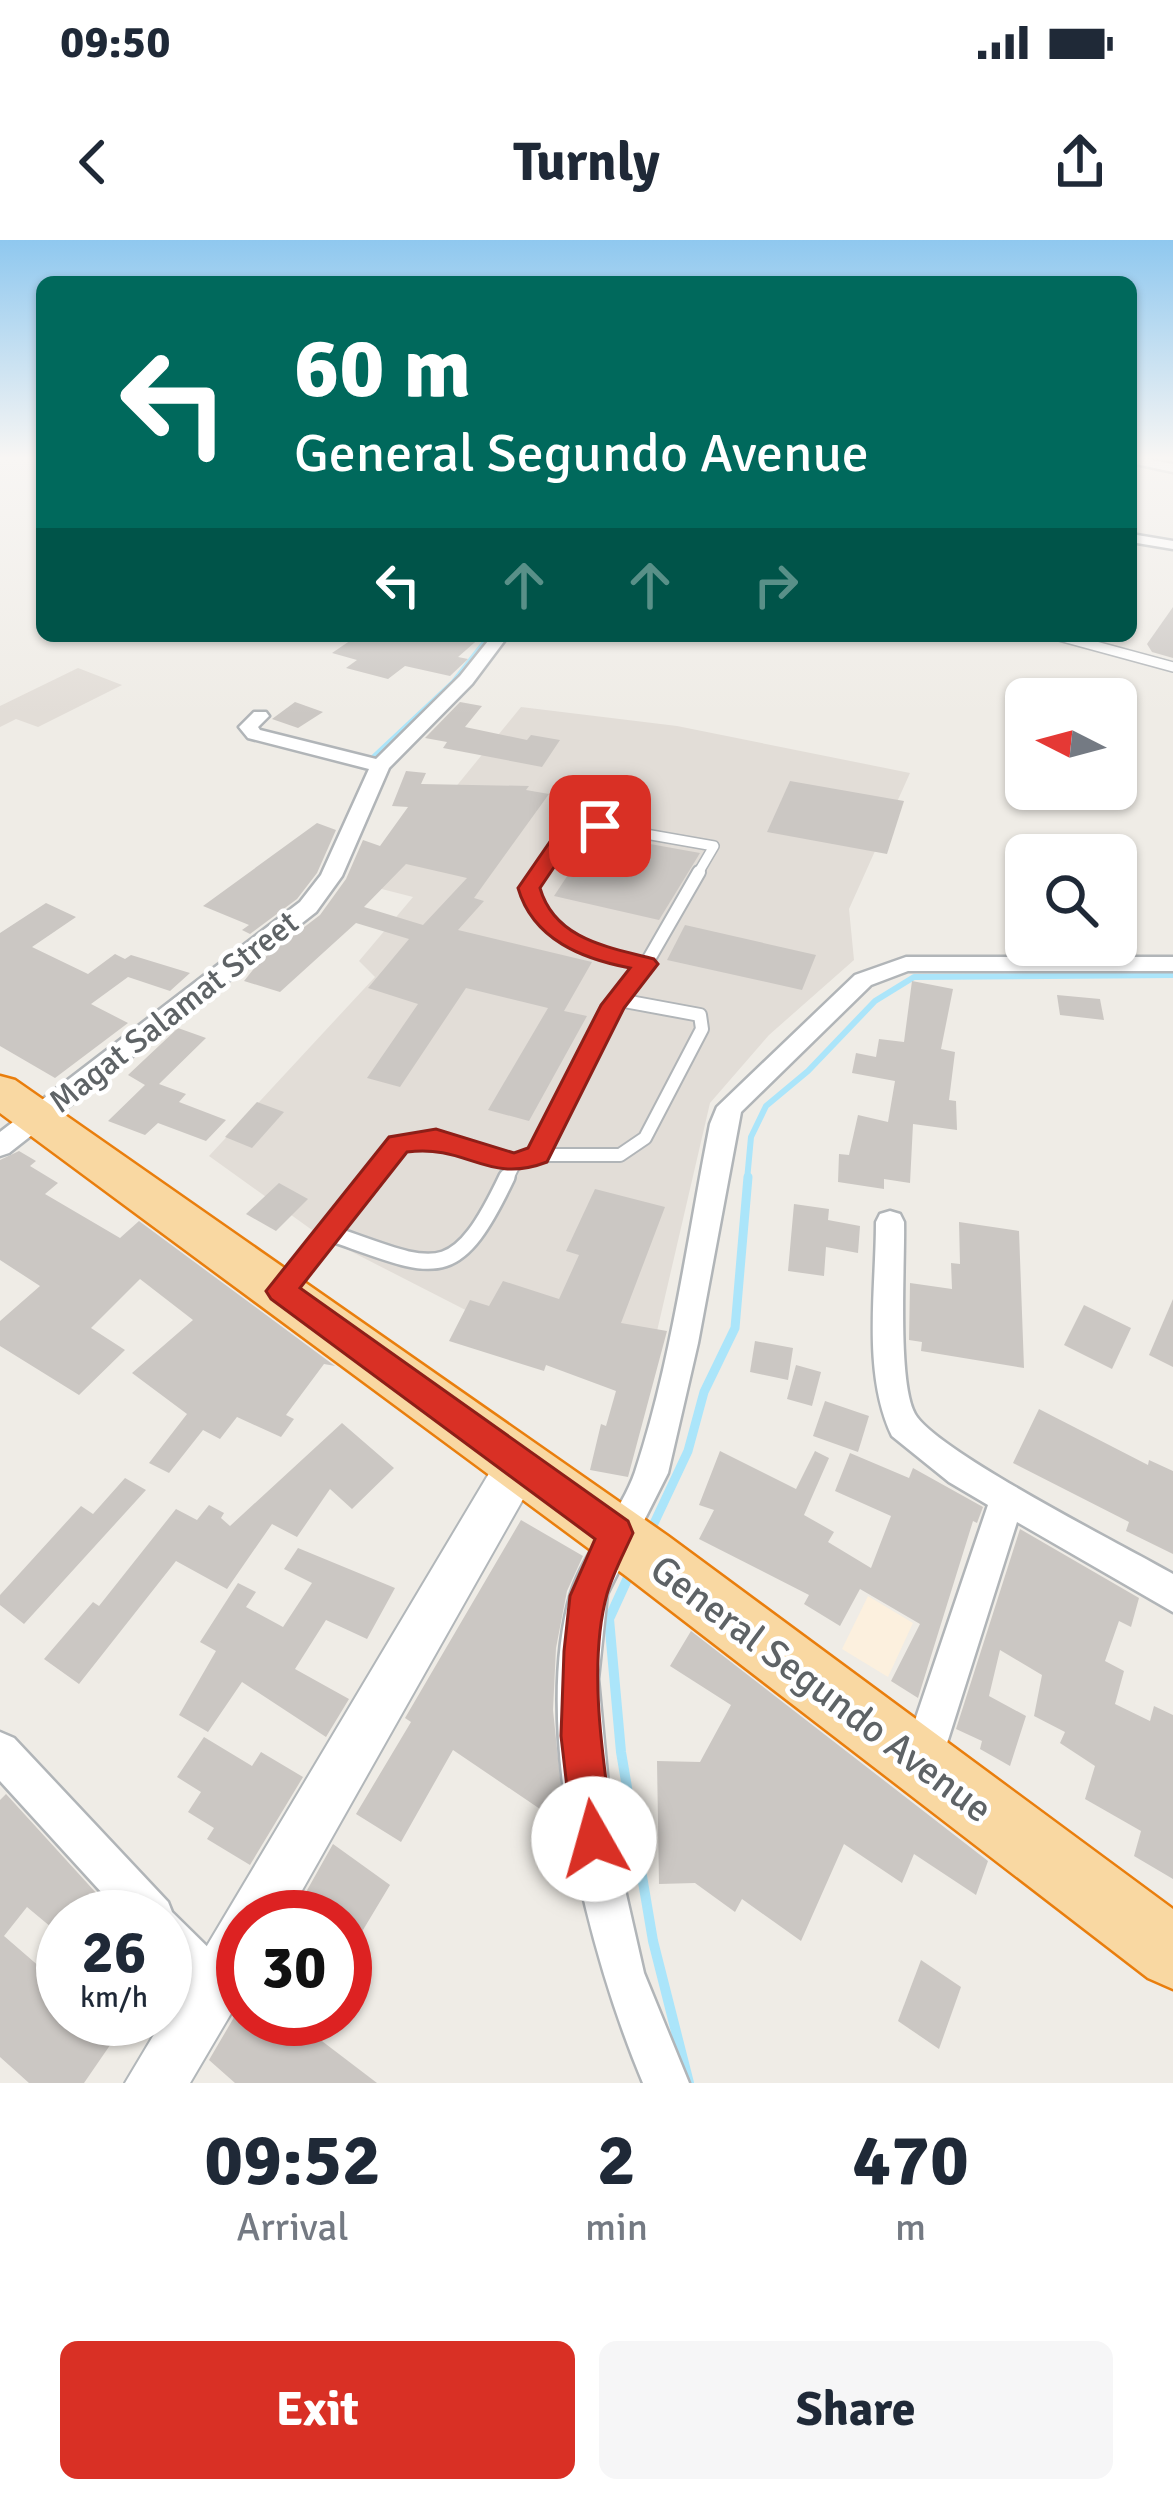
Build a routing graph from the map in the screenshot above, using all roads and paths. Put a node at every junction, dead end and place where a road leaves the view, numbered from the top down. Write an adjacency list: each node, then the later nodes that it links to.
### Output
1 (495, 642): 5 (street, Magat Salamat Street)
2 (1080, 642): 3 (lane)
3 (1173, 667)
4 (260, 716): 5 (street)
5 (380, 766): 9 (street, Magat Salamat Street)
6 (646, 964): 6 (lane); 8 (lane)
7 (1173, 964): 17 (street)
8 (620, 1000): 10 (lane); 10 (lane)
9 (12, 1118): 14 (highway, General Segundo Avenue)
10 (538, 1155): 11 (lane)
11 (514, 1164): 13 (lane); 13 (lane)
12 (890, 1222): 16 (street)
13 (330, 1233): 14 (lane)
14 (281, 1291): 15 (highway, General Segundo Avenue)
15 (519, 1464): 17 (highway, General Segundo Avenue); 22 (main road)
16 (1007, 1498): 18 (street); 20 (street)
17 (630, 1543): 20 (highway, General Segundo Avenue); 26 (street)
18 (1173, 1594)
19 (0, 1752): 21 (street)
20 (921, 1762): 23 (highway, General Segundo Avenue)
21 (128, 1890)
22 (272, 1890)
23 (1173, 1953)
24 (216, 1985): 25 (main road)
25 (155, 2083)
26 (666, 2083)

